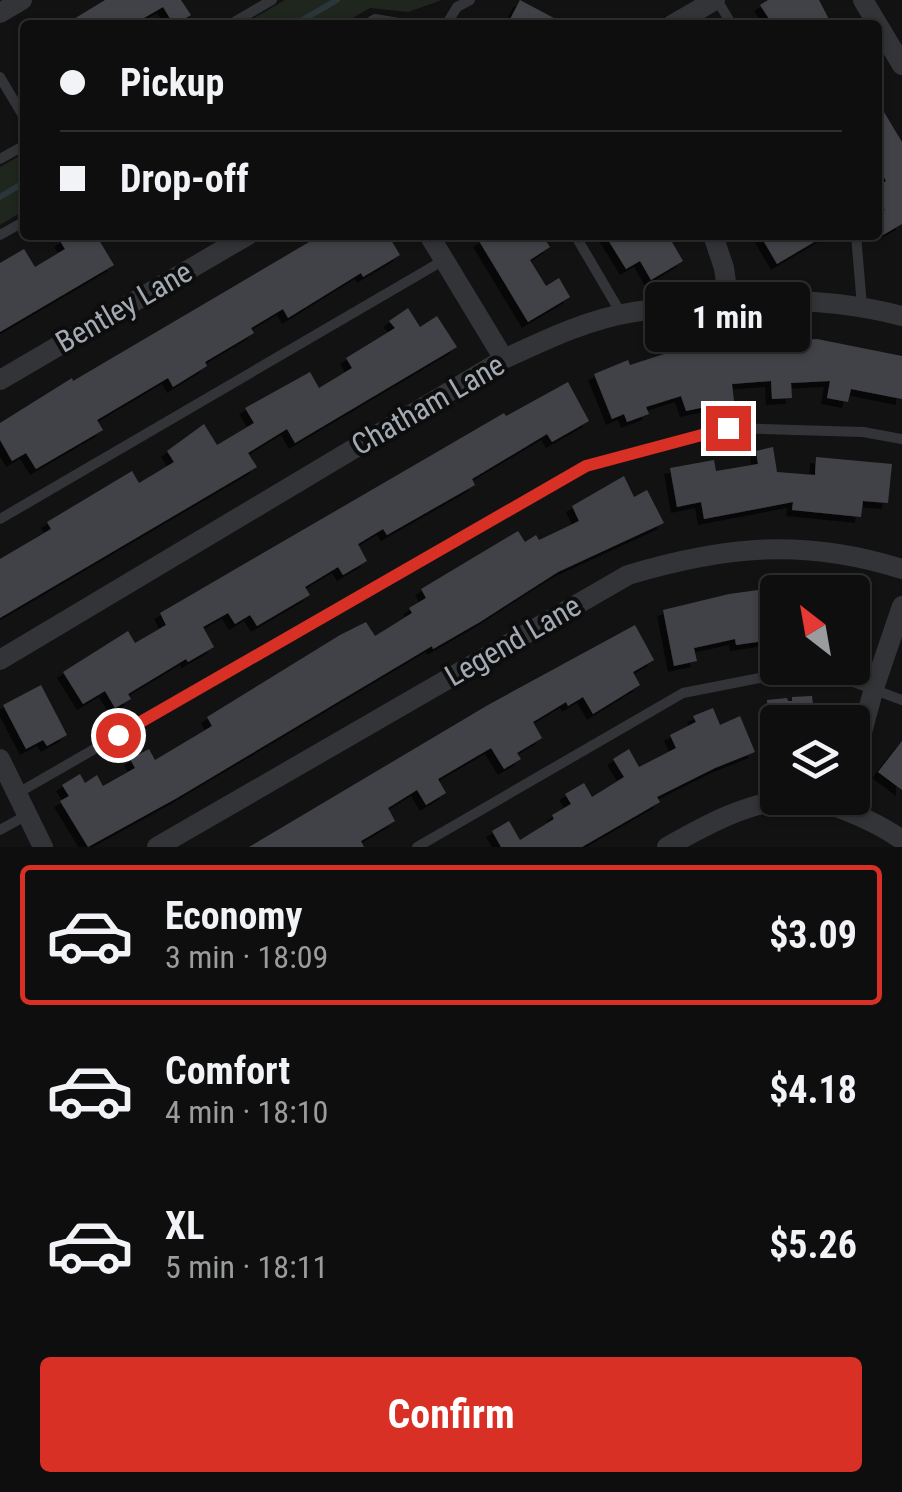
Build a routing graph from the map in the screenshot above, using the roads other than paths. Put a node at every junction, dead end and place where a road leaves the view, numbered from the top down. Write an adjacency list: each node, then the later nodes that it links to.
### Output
1 (22, 0): 5 (street)
2 (272, 0): 6 (lane)
3 (470, 0): 7 (lane)
4 (716, 0): 8 (street)
5 (0, 13)
6 (238, 20)
7 (449, 20)
8 (681, 20)
9 (882, 30): 10 (street)
10 (902, 64)
11 (0, 77): 12 (lane)
12 (20, 111)
13 (239, 240): 24 (street, Bentley Lane)
14 (432, 240): 18 (street)
15 (578, 240): 21 (lane)
16 (715, 240): 19 (street)
17 (856, 240): 20 (lane)
18 (444, 260): 23 (street); 26 (lane)
19 (729, 303): 20 (street, Chatham Lane); 21 (street, Chatham Lane)
20 (862, 306): 22 (street, Chatham Lane)
21 (622, 315): 23 (street, Chatham Lane)
22 (902, 316)
23 (504, 359): 29 (street, Chatham Lane)
24 (0, 380)
25 (902, 439): 34 (lane)
26 (0, 519)
27 (902, 569): 41 (street, Legend Lane)
28 (902, 606): 30 (street)
29 (0, 660)
30 (874, 688): 31 (lane); 32 (street); 42 (lane)
31 (902, 700)
32 (869, 705)
33 (0, 759): 34 (street)
34 (18, 793): 36 (street)
35 (760, 805): 43 (street)
36 (28, 815): 38 (lane); 40 (street)
37 (863, 815): 39 (street)
38 (0, 830)
39 (902, 840)
40 (43, 847)
41 (157, 847)
42 (417, 847)
43 (667, 847)

